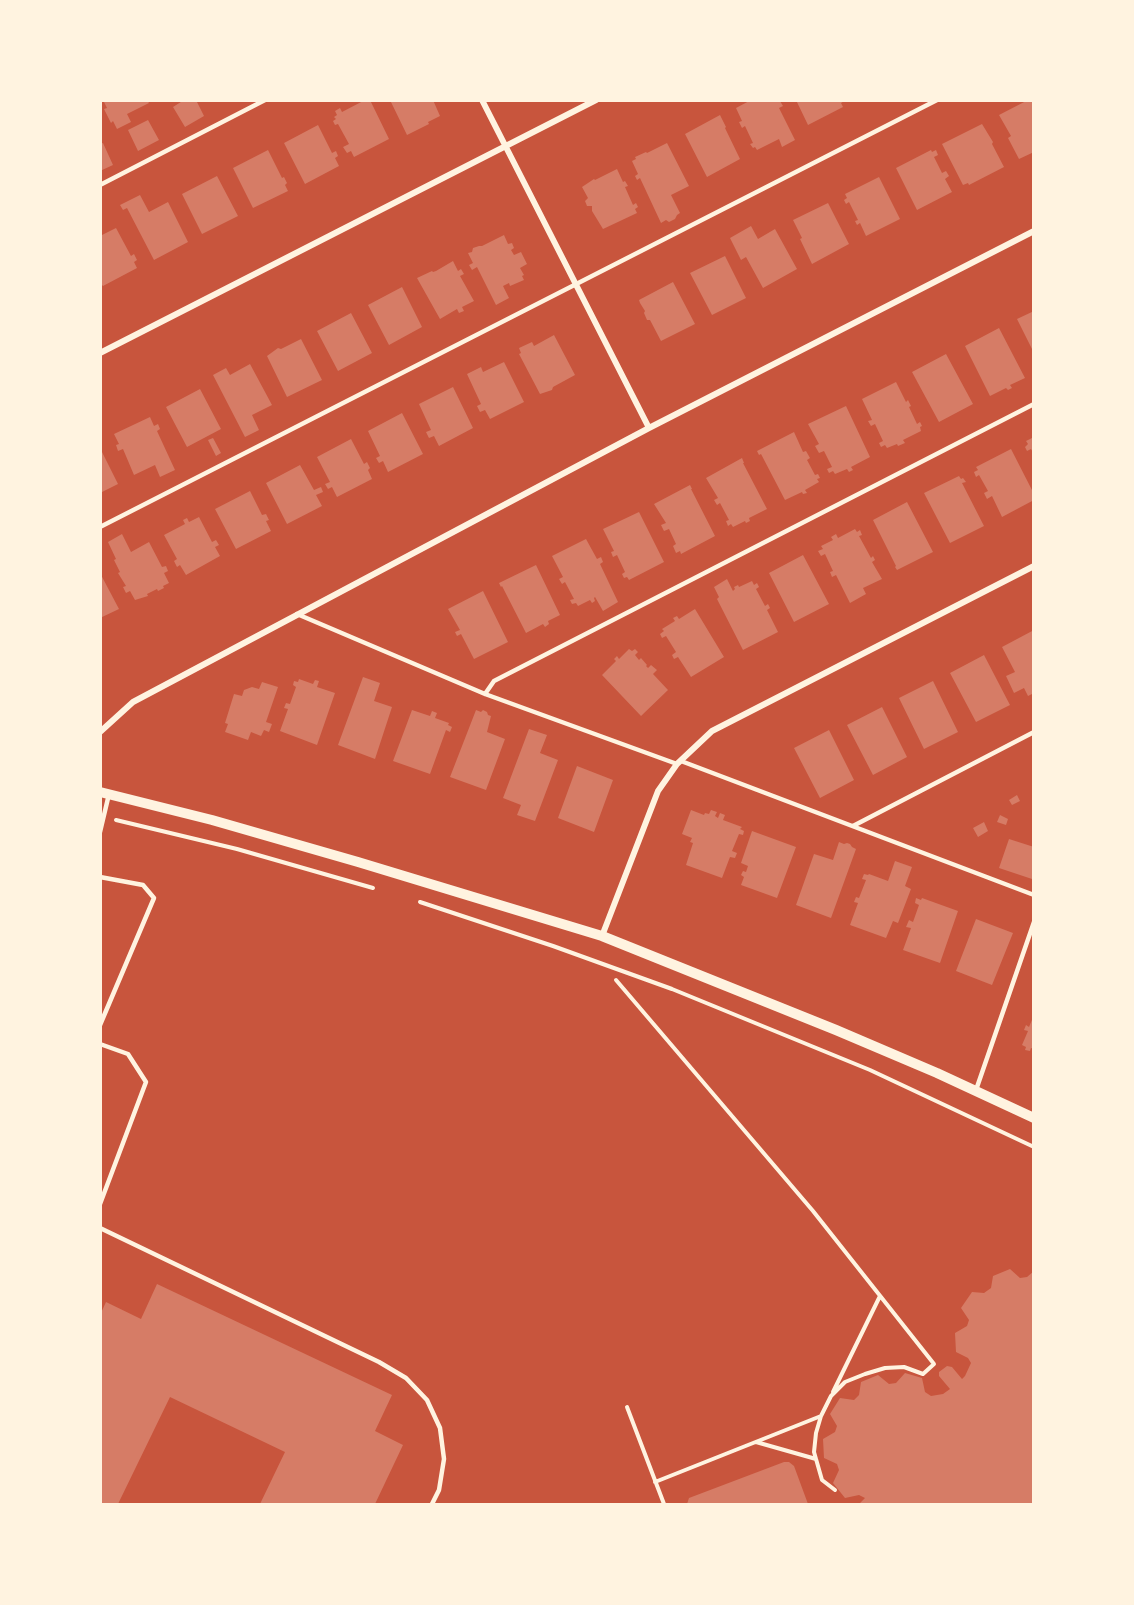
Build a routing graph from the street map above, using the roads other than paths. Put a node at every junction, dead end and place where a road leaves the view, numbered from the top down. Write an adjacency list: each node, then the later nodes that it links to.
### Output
1 (265, 100): 6 (lane)
2 (482, 100): 5 (street)
3 (596, 100): 5 (street)
4 (937, 100): 8 (lane)
5 (506, 147): 8 (street); 9 (street)
6 (100, 185)
7 (1034, 231): 11 (street)
8 (576, 285): 11 (street); 12 (lane)
9 (100, 353)
10 (1034, 404): 15 (lane)
11 (649, 428): 14 (street)
12 (100, 527)
13 (1034, 566): 18 (street)
14 (297, 614): 15 (lane); 16 (street)
15 (485, 694): 18 (lane)
16 (100, 732)
17 (1034, 732): 20 (lane)
18 (679, 762): 20 (lane); 25 (street)
19 (105, 793): 21 (lane); 25 (street)
20 (853, 826): 23 (lane)
21 (100, 832)
22 (100, 877): 26 (lane)
23 (1034, 894)
24 (1034, 922): 28 (lane)
25 (602, 936): 28 (street)
26 (100, 1025)
27 (100, 1044): 30 (lane)
28 (975, 1091): 29 (street)
29 (1034, 1118)
30 (100, 1203)
31 (100, 1227): 32 (lane)
32 (432, 1504)

